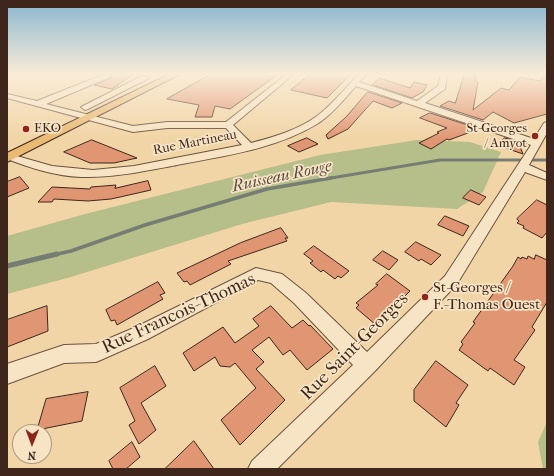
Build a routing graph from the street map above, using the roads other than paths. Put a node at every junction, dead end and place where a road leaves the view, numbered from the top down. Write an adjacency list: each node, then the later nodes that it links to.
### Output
1 (59, 95): 9 (street)
2 (115, 95): 11 (street)
3 (131, 95): 11 (main road)
4 (265, 95): 12 (street)
5 (343, 95): 15 (street, Rue Martineau)
6 (391, 95): 10 (street)
7 (432, 95): 10 (street)
8 (7, 96): 9 (street)
9 (38, 104): 11 (street)
10 (418, 104): 14 (street)
11 (88, 112): 12 (street); 16 (main road)
12 (228, 125): 15 (street)
13 (547, 125): 14 (street, Rue Saint-Georges)
14 (536, 143): 17 (street, Rue Saint-Georges)
15 (249, 146): 16 (street, Rue Martineau)
16 (9, 158)
17 (523, 167): 18 (street); 19 (street, Rue Saint-Georges)
18 (547, 177)
19 (367, 365): 20 (street, Rue Francois-Thomas); 21 (street, Rue Saint-Georges)
20 (7, 374)
21 (260, 469)

